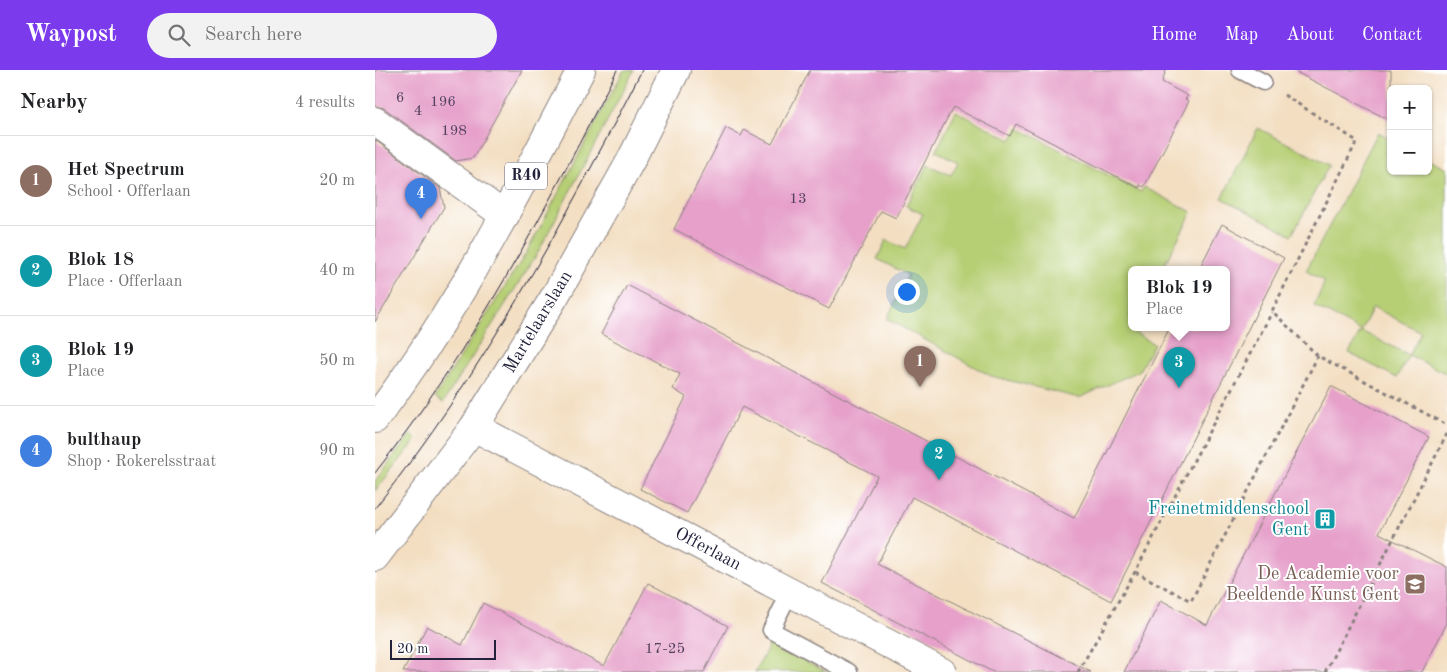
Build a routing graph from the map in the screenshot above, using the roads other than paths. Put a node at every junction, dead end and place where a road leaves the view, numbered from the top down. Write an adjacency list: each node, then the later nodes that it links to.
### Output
1 (581, 70): 6 (street, R40)
2 (676, 70): 8 (street, Martelaarslaan)
3 (1240, 70): 4 (lane)
4 (1263, 82)
5 (375, 121): 6 (street)
6 (505, 216): 7 (street, R40)
7 (375, 419)
8 (475, 427): 9 (street, Martelaarslaan); 10 (street, Offerlaan)
9 (375, 557)
10 (790, 592): 11 (lane); 12 (street, Offerlaan)
11 (849, 672)
12 (942, 672)

